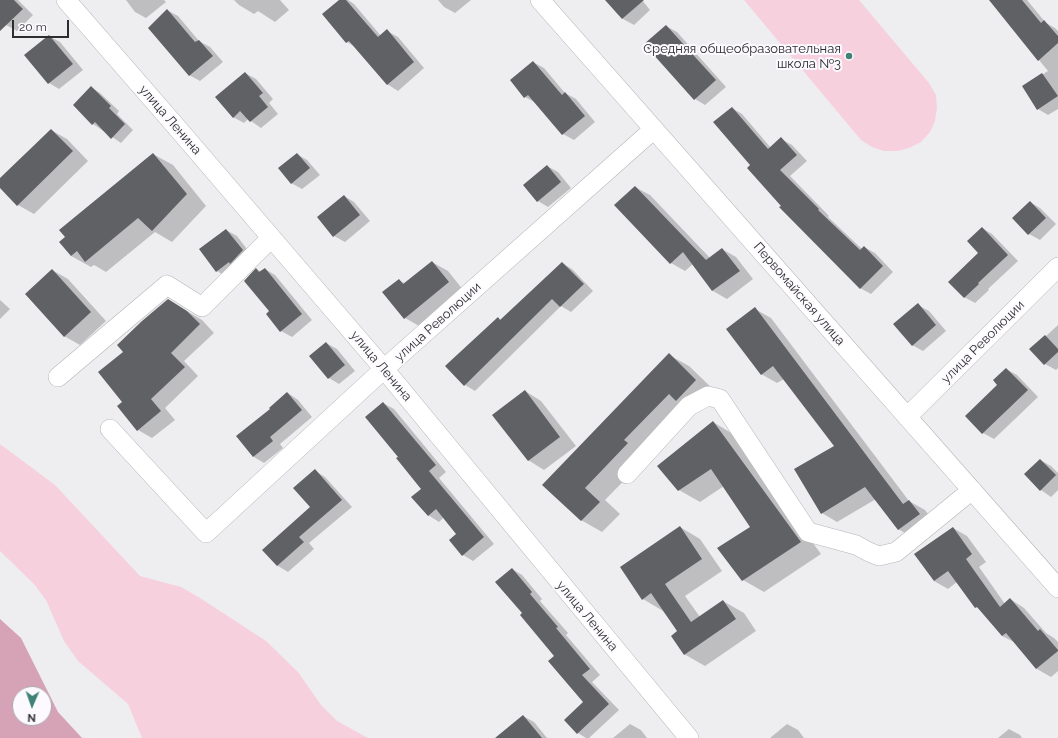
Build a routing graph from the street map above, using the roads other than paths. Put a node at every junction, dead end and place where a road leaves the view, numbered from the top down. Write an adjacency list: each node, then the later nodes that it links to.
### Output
1 (66, 0): 4 (street, улица Ленина)
2 (540, 0): 3 (street, Первомайская улица)
3 (654, 130): 6 (street, улица Революции); 8 (street, Первомайская улица)
4 (271, 238): 6 (street, улица Ленина); 7 (street)
5 (1057, 270): 8 (street, улица Революции)
6 (384, 370): 9 (street, улица Революции); 13 (street, улица Ленина)
7 (58, 377)
8 (907, 417): 11 (street, Первомайская улица)
9 (110, 430)
10 (627, 474): 11 (street)
11 (972, 490): 12 (street, Первомайская улица)
12 (1055, 577)
13 (689, 738)

